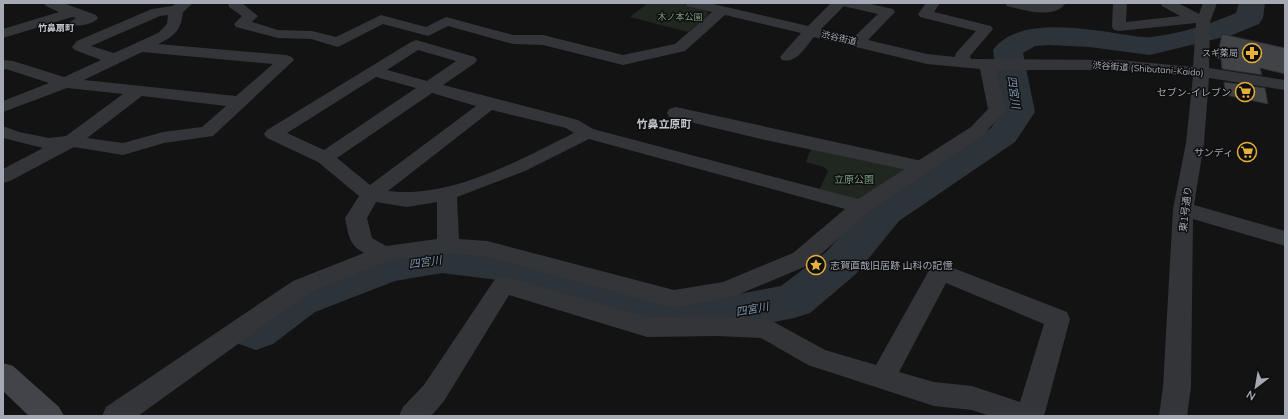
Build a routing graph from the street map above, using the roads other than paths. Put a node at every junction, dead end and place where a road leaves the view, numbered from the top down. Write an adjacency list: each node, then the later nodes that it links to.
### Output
1 (51, 3): 15 (street)
2 (692, 3): 12 (street, 渋谷街道)
3 (840, 3): 14 (street)
4 (847, 3): 16 (street)
5 (933, 3): 20 (street)
6 (1012, 3): 7 (street)
7 (1058, 3)
8 (1120, 3): 13 (street)
9 (1167, 3): 13 (street)
10 (234, 4): 12 (street)
11 (181, 6): 17 (street); 19 (street)
12 (722, 10): 14 (street, 渋谷街道)
13 (1203, 14): 23 (street, 東1号通り)
14 (811, 31): 16 (street, 渋谷街道); 18 (street)
15 (3, 34)
16 (858, 42): 20 (street, 渋谷街道)
17 (141, 47): 19 (street); 28 (street)
18 (788, 57)
19 (115, 59): 24 (street)
20 (976, 64): 23 (street, 渋谷街道 (Shibutani-Kaido)); 36 (street)
21 (3, 65): 24 (street)
22 (374, 71): 26 (street); 26 (street); 35 (street)
23 (1201, 73): 25 (street, 渋谷街道 (Shibutani-Kaido)); 41 (street, 東1号通り)
24 (65, 83): 27 (street); 30 (street)
25 (1285, 85)
26 (430, 87): 29 (street); 35 (street)
27 (138, 91): 28 (street); 34 (street)
28 (241, 102): 34 (street)
29 (489, 104): 33 (street); 39 (street)
30 (3, 107)
31 (676, 113): 36 (street)
32 (3, 131): 34 (street)
33 (587, 134): 38 (street); 40 (street)
34 (71, 141): 37 (street)
35 (325, 158): 39 (street)
36 (922, 167): 40 (street)
37 (3, 177)
38 (447, 194): 39 (street); 43 (street)
39 (370, 195): 44 (street)
40 (861, 207): 43 (street)
41 (1183, 209): 42 (street); 52 (street, 東1号通り)
42 (1285, 239)
43 (448, 245): 44 (street)
44 (383, 254): 48 (street)
45 (3, 374): 47 (main road)
46 (883, 377): 49 (street); 50 (street); 51 (street)
47 (49, 416)
48 (116, 416)
49 (413, 416)
50 (1024, 416)
51 (1030, 416)
52 (1173, 416)

